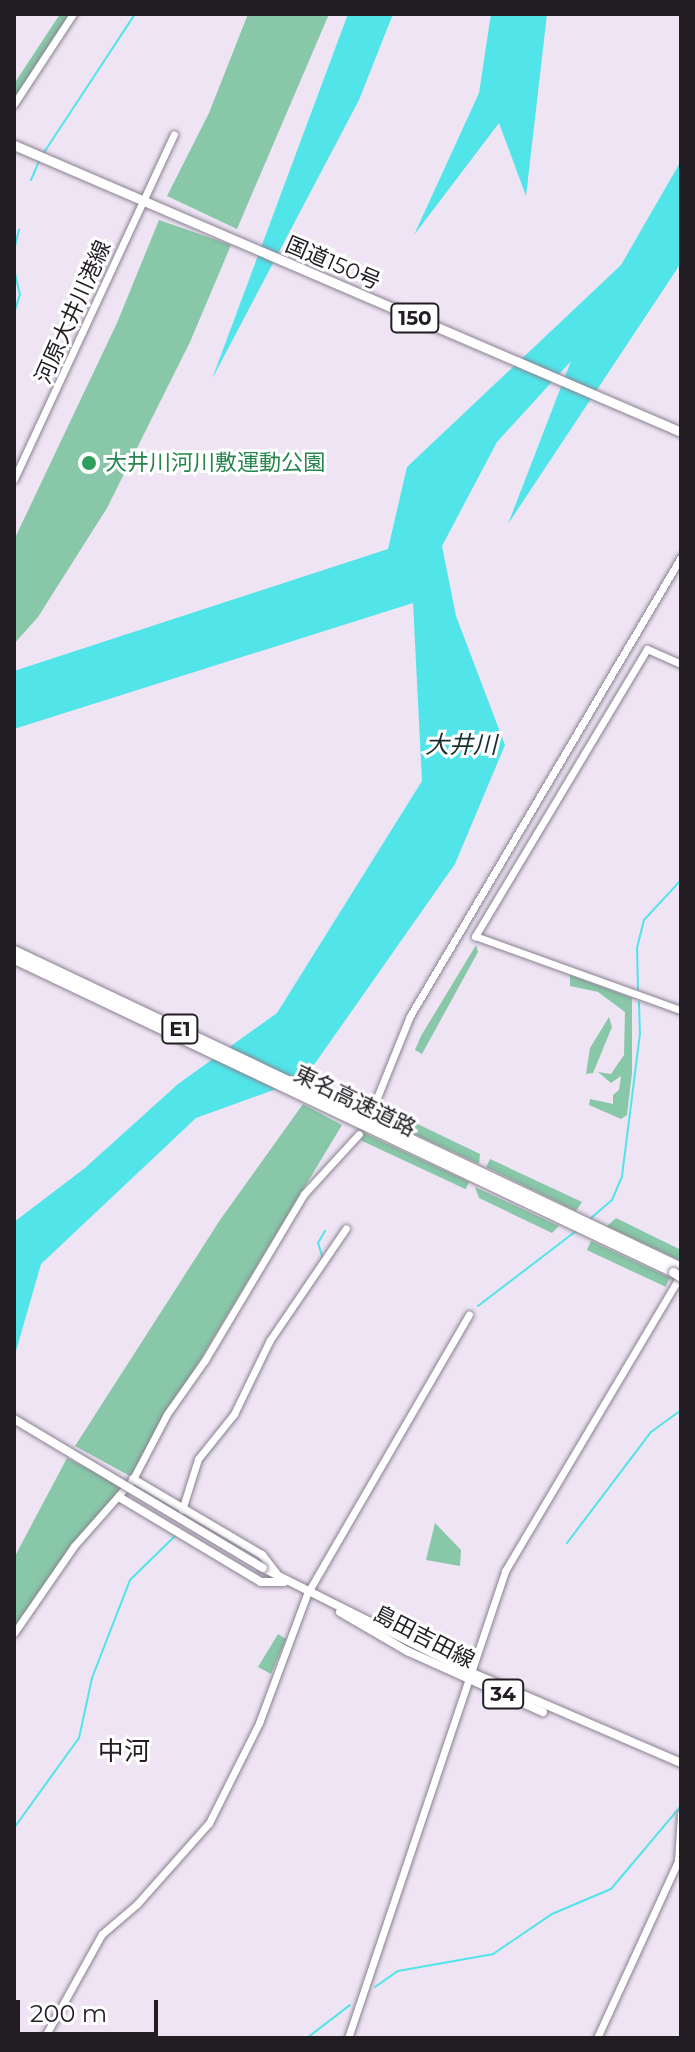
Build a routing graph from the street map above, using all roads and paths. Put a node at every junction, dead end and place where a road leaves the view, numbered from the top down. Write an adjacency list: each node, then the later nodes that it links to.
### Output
1 (73, 14): 2 (street)
2 (14, 104)
3 (174, 134): 5 (street, 河原大井川港線)
4 (14, 145): 5 (highway, 国道150号 / 150)
5 (144, 202): 6 (highway, 国道150号 / 150); 7 (street, 河原大井川港線)
6 (681, 432)
7 (14, 479)
8 (681, 557): 13 (street)
9 (681, 664): 12 (street)
10 (14, 950): 14 (highway, 東名高速道路 / E1)
11 (14, 959): 14 (highway, 東名高速道路 / E1)
12 (681, 1010)
13 (372, 1110)
14 (344, 1112): 17 (highway, 東名高速道路 / E1)
15 (359, 1134): 20 (street)
16 (346, 1228): 22 (street)
17 (679, 1271): 27 (street)
18 (469, 1315): 25 (street)
19 (14, 1419): 24 (main road, 島田吉田線 / 34, bridge)
20 (133, 1479): 21 (street); 22 (main road)
21 (119, 1497): 23 (main road); 26 (street)
22 (186, 1512): 23 (main road); 24 (main road)
23 (176, 1531): 24 (main road)
24 (285, 1582): 25 (main road, 島田吉田線 / 34)
25 (307, 1594): 27 (main road, 島田吉田線 / 34); 30 (street)
26 (14, 1633)
27 (469, 1676): 28 (main road, 島田吉田線 / 34); 31 (street)
28 (681, 1766)
29 (681, 1814): 32 (street)
30 (44, 2038)
31 (348, 2038)
32 (597, 2038)

